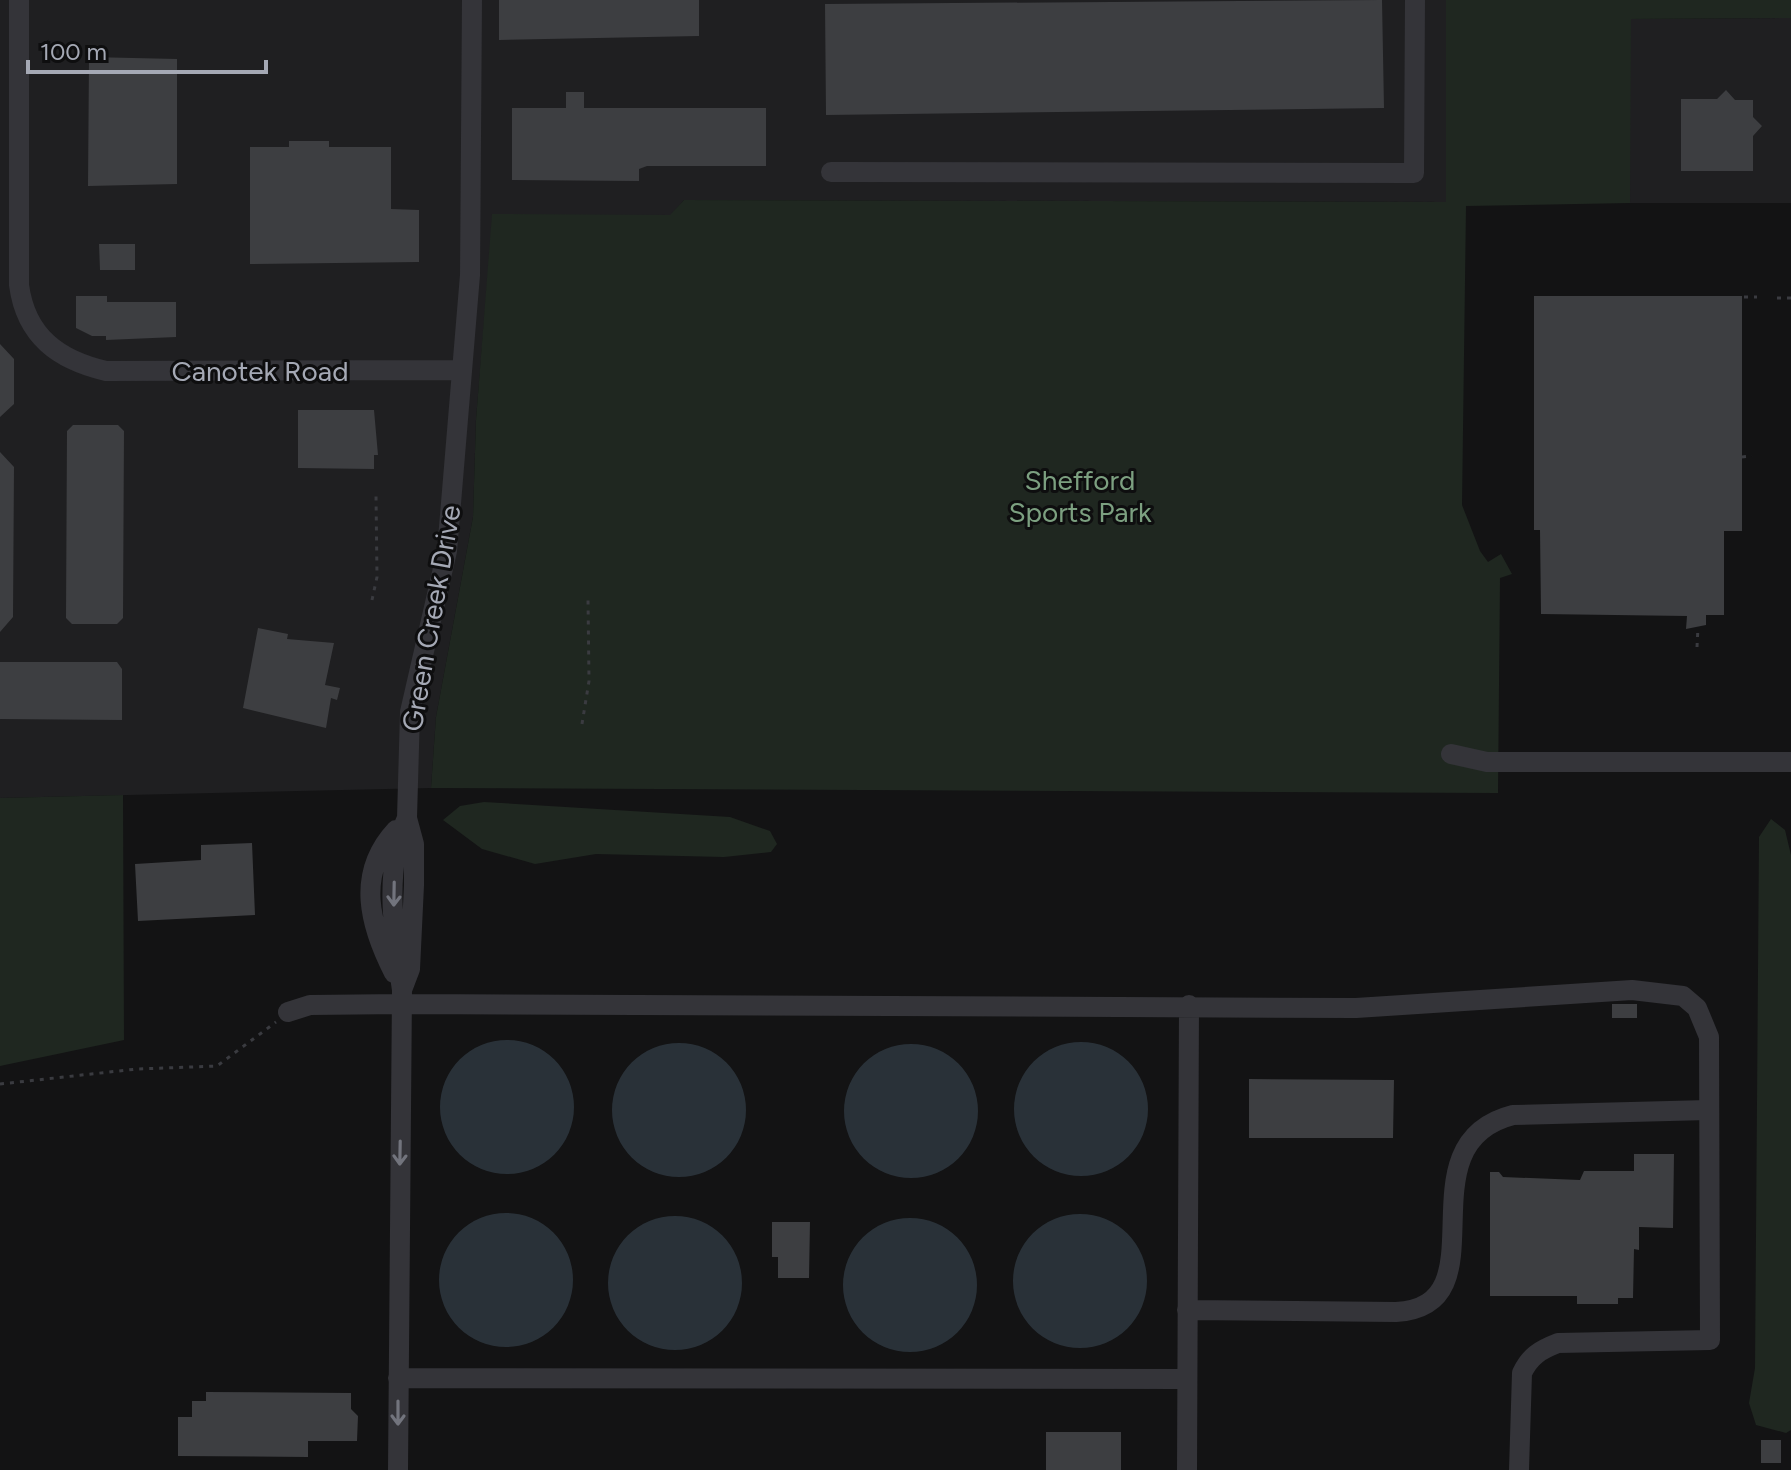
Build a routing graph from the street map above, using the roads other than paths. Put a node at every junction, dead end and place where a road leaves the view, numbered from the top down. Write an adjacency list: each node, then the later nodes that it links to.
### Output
1 (19, 0): 5 (street, Canotek Road)
2 (472, 0): 5 (street)
3 (1415, 0): 4 (street)
4 (831, 172)
5 (462, 370): 8 (street, Green Creek Drive)
6 (1451, 754): 7 (street)
7 (1791, 762)
8 (402, 997): 9 (street); 10 (street); 13 (street, Green Creek Drive, one-way to 13)
9 (1189, 1005): 11 (street); 12 (street)
10 (288, 1012)
11 (1708, 1110): 12 (street); 17 (street)
12 (1187, 1310): 14 (street)
13 (398, 1378): 14 (street); 15 (street, Green Creek Drive, one-way to 15)
14 (1187, 1379): 16 (street)
15 (398, 1470)
16 (1187, 1470)
17 (1519, 1470)

